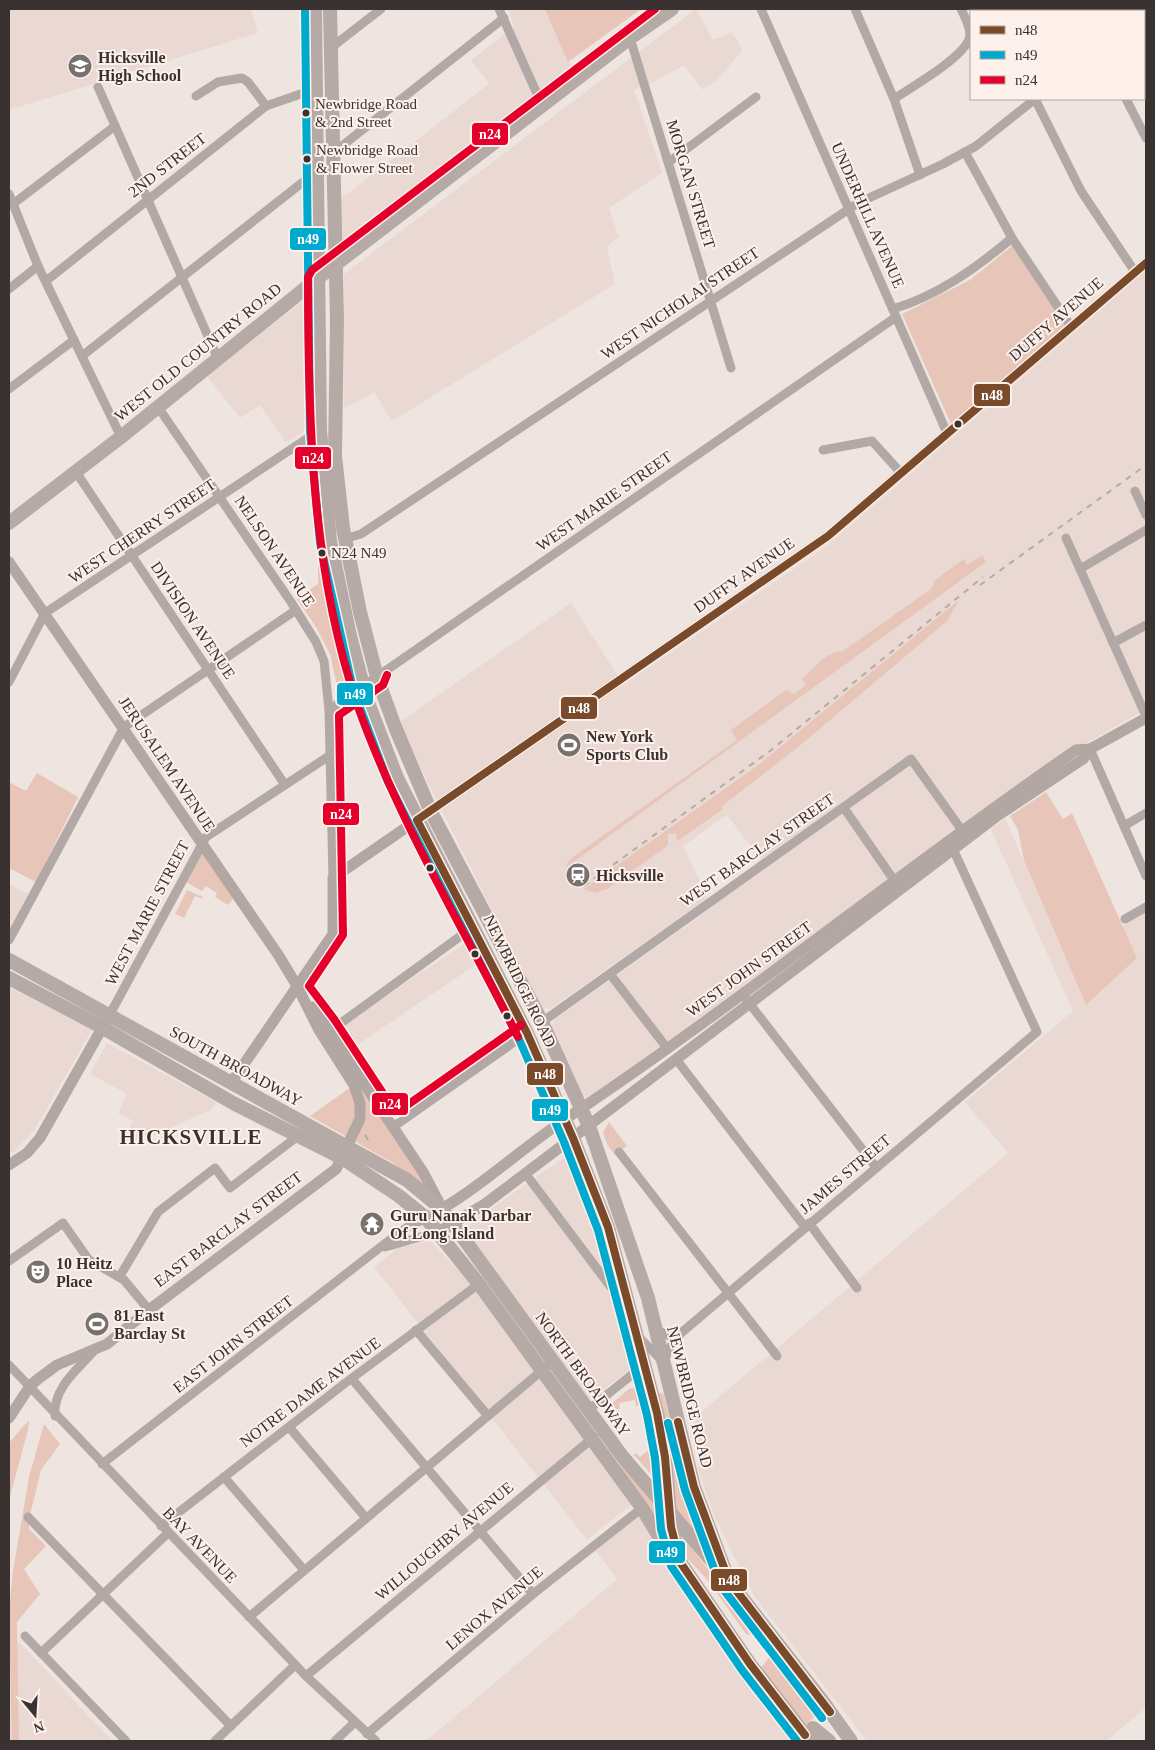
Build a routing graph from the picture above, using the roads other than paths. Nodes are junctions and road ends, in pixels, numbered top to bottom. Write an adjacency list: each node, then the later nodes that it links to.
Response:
1 (314, 9): 13 (main road)
2 (330, 9): 11 (main road)
3 (380, 9): 11 (street)
4 (499, 9): 9 (street)
5 (672, 9): 10 (main road, WEST OLD COUNTRY ROAD)
6 (760, 9): 32 (street, UNDERHILL AVENUE)
7 (855, 9): 16 (street)
8 (961, 9): 16 (street)
9 (504, 18): 20 (street); 25 (street)
10 (630, 38): 20 (main road, WEST OLD COUNTRY ROAD); 26 (street, MORGAN STREET)
11 (332, 47): 25 (main road)
12 (98, 87): 22 (street)
13 (315, 88): 21 (street, 2ND STREET); 27 (main road)
14 (196, 96): 21 (street)
15 (756, 97): 26 (street)
16 (894, 99): 28 (street)
17 (1034, 100): 24 (street, WEST NICHOLAI STREET)
18 (1035, 100): 37 (street)
19 (1127, 100): 23 (street)
20 (542, 105): 35 (main road, WEST OLD COUNTRY ROAD)
21 (266, 106): 30 (street, 2ND STREET)
22 (115, 126): 30 (street); 31 (street)
23 (1146, 138)
24 (965, 152): 28 (street, WEST NICHOLAI STREET); 33 (street)
25 (333, 153): 35 (main road)
26 (669, 162): 42 (street, MORGAN STREET)
27 (317, 171): 38 (street); 39 (main road)
28 (920, 175): 32 (street, WEST NICHOLAI STREET)
29 (9, 194): 31 (street)
30 (148, 200): 38 (street); 40 (street, 2ND STREET)
31 (14, 204): 36 (street)
32 (849, 209): 42 (street, WEST NICHOLAI STREET); 43 (street, UNDERHILL AVENUE)
33 (1012, 238): 43 (street, WEST MARIE STREET); 44 (street)
34 (1146, 263): 37 (main road, DUFFY AVENUE)
35 (336, 264): 39 (main road, WEST OLD COUNTRY ROAD); 54 (main road, NEWBRIDGE ROAD)
36 (38, 266): 40 (street); 41 (street)
37 (1135, 272): 44 (main road, DUFFY AVENUE)
38 (182, 277): 46 (street); 47 (street)
39 (318, 278): 47 (main road, WEST OLD COUNTRY ROAD); 52 (main road, NEWBRIDGE ROAD)
40 (46, 281): 45 (street)
41 (9, 289)
42 (711, 300): 48 (street, MORGAN STREET); 64 (street, WEST NICHOLAI STREET)
43 (895, 313): 51 (street, UNDERHILL AVENUE); 74 (street, WEST MARIE STREET)
44 (1072, 328): 51 (main road, DUFFY AVENUE)
45 (74, 340): 46 (street); 49 (street)
46 (82, 356): 53 (street)
47 (218, 359): 50 (main road, WEST OLD COUNTRY ROAD)
48 (731, 368)
49 (9, 389)
50 (158, 407): 53 (main road, WEST OLD COUNTRY ROAD); 59 (street, NELSON AVENUE)
51 (947, 433): 57 (main road, DUFFY AVENUE)
52 (320, 436): 54 (main road); 59 (street, WEST CHERRY STREET); 65 (main road, NEWBRIDGE ROAD)
53 (121, 437): 56 (main road, WEST OLD COUNTRY ROAD)
54 (336, 438): 64 (main road, NEWBRIDGE ROAD)
55 (823, 450): 57 (street)
56 (76, 472): 61 (main road, WEST OLD COUNTRY ROAD); 66 (street, DIVISION AVENUE)
57 (901, 473): 86 (main road, DUFFY AVENUE)
58 (1135, 490): 60 (street)
59 (219, 497): 66 (street, WEST CHERRY STREET); 69 (street, NELSON AVENUE)
60 (1146, 515)
61 (9, 523)
62 (1146, 530): 68 (street)
63 (1066, 538): 68 (street)
64 (344, 539): 65 (main road); 74 (main road, NEWBRIDGE ROAD)
65 (330, 541): 76 (main road, NEWBRIDGE ROAD)
66 (132, 555): 70 (street, WEST CHERRY STREET); 73 (street, DIVISION AVENUE)
67 (9, 562): 70 (main road, JERUSALEM AVENUE)
68 (1080, 569): 72 (street)
69 (296, 610): 73 (street); 77 (street, NELSON AVENUE)
70 (45, 613): 75 (street, WEST CHERRY STREET); 79 (main road, JERUSALEM AVENUE)
71 (1146, 625): 72 (street)
72 (1113, 643): 78 (street)
73 (208, 669): 79 (street); 84 (street, DIVISION AVENUE)
74 (377, 677): 76 (street, WEST MARIE STREET); 86 (main road, NEWBRIDGE ROAD)
75 (9, 682)
76 (363, 687): 77 (street, WEST MARIE STREET); 88 (main road, NEWBRIDGE ROAD)
77 (329, 710): 81 (street, NELSON AVENUE)
78 (1146, 717): 80 (main road, WEST JOHN STREET)
79 (124, 727): 91 (main road, JERUSALEM AVENUE); 102 (street)
80 (1090, 749): 82 (main road, WEST JOHN STREET); 83 (main road, WEST JOHN STREET); 89 (street)
81 (329, 756): 84 (street, WEST MARIE STREET); 94 (street, NELSON AVENUE)
82 (1045, 772): 83 (main road); 90 (main road, WEST JOHN STREET)
83 (1045, 784): 90 (main road, WEST JOHN STREET)
84 (285, 785): 91 (street, WEST MARIE STREET)
85 (844, 808): 90 (street, WEST BARCLAY STREET); 95 (street); 106 (street, WEST BARCLAY STREET)
86 (431, 812): 88 (main road, DUFFY AVENUE); 98 (main road, NEWBRIDGE ROAD)
87 (1146, 813): 89 (street)
88 (417, 820): 94 (main road, DUFFY AVENUE); 96 (main road, NEWBRIDGE ROAD)
89 (1124, 826): 93 (street)
90 (965, 834): 92 (main road, WEST JOHN STREET); 95 (main road, WEST JOHN STREET)
91 (202, 845): 108 (main road, JERUSALEM AVENUE); 111 (street, WEST MARIE STREET)
92 (953, 849): 95 (main road, WEST JOHN STREET); 126 (street, JAMES STREET)
93 (1146, 876)
94 (333, 878): 108 (main road, NELSON AVENUE)
95 (897, 885): 101 (main road, WEST JOHN STREET); 103 (main road, WEST JOHN STREET)
96 (454, 891): 98 (main road); 100 (main road, NEWBRIDGE ROAD)
97 (1146, 907): 99 (street)
98 (486, 919): 110 (main road, NEWBRIDGE ROAD)
99 (1126, 919)
100 (473, 927): 105 (main road, NEWBRIDGE ROAD); 112 (street)
101 (828, 932): 103 (main road); 109 (main road, WEST JOHN STREET)
102 (9, 940)
103 (816, 954): 109 (main road, WEST JOHN STREET)
104 (9, 960): 111 (main road, SOUTH BROADWAY)
105 (493, 966): 110 (main road); 113 (main road, NEWBRIDGE ROAD)
106 (610, 974): 110 (street, WEST BARCLAY STREET); 114 (street)
107 (9, 978): 111 (main road, SOUTH BROADWAY)
108 (297, 986): 112 (main road, JERUSALEM AVENUE); 116 (main road, NELSON AVENUE); 124 (main road, JERUSALEM AVENUE)
109 (746, 999): 114 (main road, WEST JOHN STREET); 115 (main road, WEST JOHN STREET); 126 (street)
110 (539, 1017): 117 (main road, NEWBRIDGE ROAD)
111 (105, 1022): 116 (main road, SOUTH BROADWAY); 121 (main road, SOUTH BROADWAY); 125 (main road)
112 (328, 1027): 120 (main road, JERUSALEM AVENUE)
113 (527, 1033): 118 (main road, NEWBRIDGE ROAD); 120 (street)
114 (667, 1048): 117 (main road, WEST JOHN STREET)
115 (676, 1059): 119 (main road, WEST JOHN STREET); 131 (street)
116 (231, 1083): 124 (main road, SOUTH BROADWAY)
117 (581, 1109): 118 (main road, WEST JOHN STREET); 119 (main road, NEWBRIDGE ROAD)
118 (566, 1119): 122 (main road, NEWBRIDGE ROAD); 128 (main road, WEST JOHN STREET)
119 (589, 1126): 122 (main road, WEST JOHN STREET); 142 (main road, NEWBRIDGE ROAD)
120 (393, 1127): 128 (main road, JERUSALEM AVENUE)
121 (298, 1136): 124 (main road, SOUTH BROADWAY); 135 (street)
122 (573, 1138): 127 (main road, WEST JOHN STREET); 144 (main road, NEWBRIDGE ROAD)
123 (619, 1152): 139 (street)
124 (345, 1153): 128 (main road, SOUTH BROADWAY); 129 (main road, SOUTH BROADWAY); 140 (main road, EAST BARCLAY STREET)
125 (9, 1165)
126 (876, 1167): 131 (street, JAMES STREET)
127 (525, 1173): 130 (main road, WEST JOHN STREET); 137 (street)
128 (442, 1209): 129 (main road, WEST JOHN STREET); 130 (main road, NORTH BROADWAY)
129 (426, 1218): 132 (main road, NORTH BROADWAY); 133 (street, EAST JOHN STREET)
130 (453, 1224): 132 (main road, WEST JOHN STREET); 150 (main road, NORTH BROADWAY)
131 (807, 1225): 138 (street); 139 (street, JAMES STREET)
132 (438, 1232): 133 (street, EAST JOHN STREET); 136 (main road, NORTH BROADWAY)
133 (383, 1248): 159 (street, EAST JOHN STREET)
134 (9, 1261): 135 (street)
135 (120, 1276): 140 (street)
136 (479, 1284): 141 (street, NOTRE DAME AVENUE); 150 (main road, NORTH BROADWAY)
137 (610, 1286)
138 (857, 1288)
139 (728, 1292): 143 (street, JAMES STREET); 146 (street)
140 (149, 1310): 145 (main road, EAST BARCLAY STREET)
141 (416, 1330): 151 (street, NOTRE DAME AVENUE); 155 (street)
142 (656, 1330): 143 (street); 147 (main road, NEWBRIDGE ROAD)
143 (681, 1332): 147 (street, JAMES STREET)
144 (637, 1336): 147 (street); 149 (main road, NEWBRIDGE ROAD)
145 (93, 1352): 152 (main road, EAST BARCLAY STREET); 154 (street)
146 (777, 1356)
147 (664, 1363): 170 (main road, NEWBRIDGE ROAD)
148 (9, 1365): 152 (street, BAY AVENUE)
149 (644, 1365): 153 (street); 163 (main road, NEWBRIDGE ROAD)
150 (547, 1366): 153 (main road, NORTH BROADWAY); 155 (street); 158 (main road, NORTH BROADWAY)
151 (352, 1379): 157 (street, NOTRE DAME AVENUE); 160 (street)
152 (30, 1386): 154 (street, BAY AVENUE); 156 (main road, EAST BARCLAY STREET)
153 (588, 1410): 158 (main road, NORTH BROADWAY)
154 (55, 1416): 159 (street, BAY AVENUE)
155 (488, 1416): 160 (street)
156 (9, 1418)
157 (288, 1427): 161 (street, NOTRE DAME AVENUE); 165 (street)
158 (597, 1434): 162 (main road, NORTH BROADWAY); 163 (main road, NORTH BROADWAY); 167 (street, WILLOUGHBY AVENUE)
159 (102, 1464): 166 (street, BAY AVENUE)
160 (427, 1467): 165 (street); 167 (street)
161 (224, 1477): 166 (street, NOTRE DAME AVENUE); 169 (street)
162 (642, 1508): 168 (main road, NORTH BROADWAY); 172 (street, LENOX AVENUE)
163 (670, 1512): 168 (main road, NEWBRIDGE ROAD); 170 (main road, NORTH BROADWAY)
164 (28, 1517): 171 (street)
165 (366, 1518): 169 (street)
166 (164, 1529): 171 (street, NOTRE DAME AVENUE); 173 (street, BAY AVENUE)
167 (480, 1531): 172 (street); 177 (street, WILLOUGHBY AVENUE)
168 (680, 1562): 181 (main road, NORTH BROADWAY)
169 (304, 1570): 173 (street)
170 (729, 1581): 187 (main road, NORTH BROADWAY)
171 (104, 1593): 175 (street, NOTRE DAME AVENUE); 179 (street)
172 (533, 1594): 180 (street, LENOX AVENUE)
173 (249, 1617): 176 (street, BAY AVENUE)
174 (25, 1636): 175 (street)
175 (41, 1652): 182 (street)
176 (295, 1665): 177 (street, BAY AVENUE); 179 (street)
177 (306, 1676): 178 (street, BAY AVENUE)
178 (355, 1722): 180 (street, BAY AVENUE); 184 (street)
179 (231, 1726): 183 (street)
180 (367, 1734): 185 (street, BAY AVENUE)
181 (811, 1734): 186 (main road, NORTH BROADWAY)
182 (126, 1741)
183 (215, 1741)
184 (335, 1741)
185 (376, 1741)
186 (829, 1741)
187 (851, 1741)

